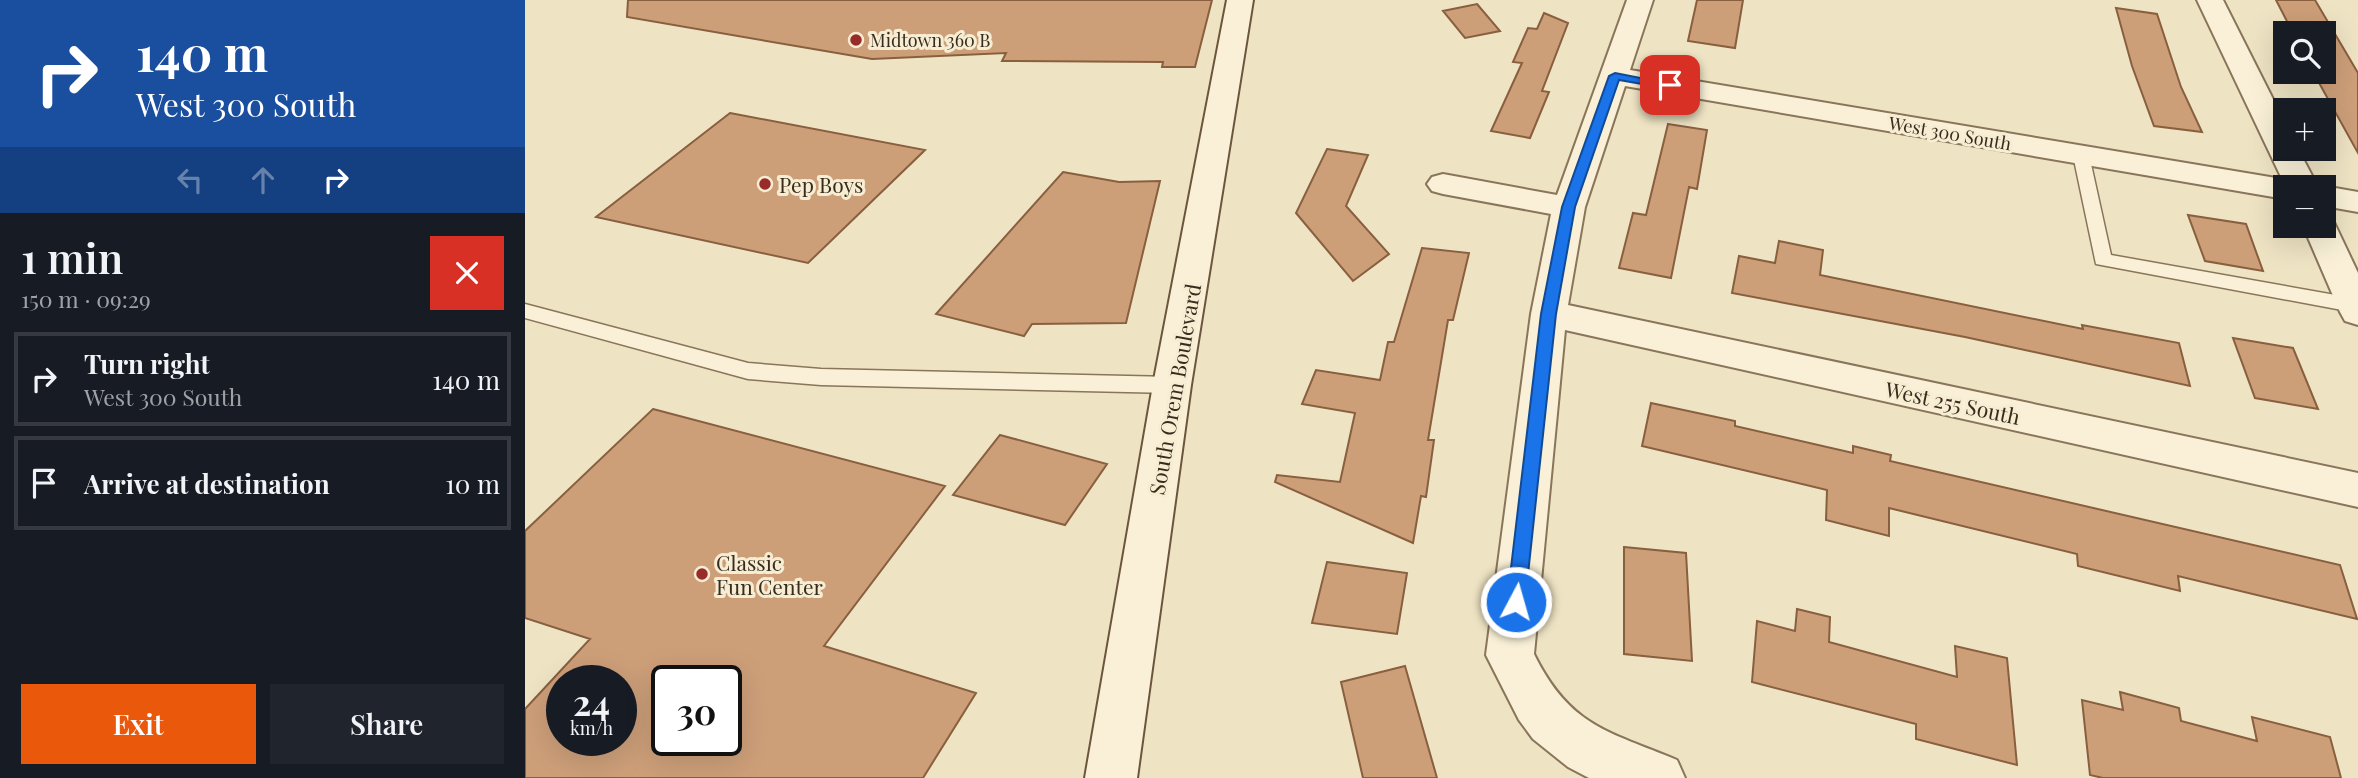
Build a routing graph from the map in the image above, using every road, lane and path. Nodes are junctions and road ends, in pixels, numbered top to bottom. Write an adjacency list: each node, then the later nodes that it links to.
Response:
1 (1241, 0): 16 (street, South Orem Boulevard)
2 (2210, 0): 6 (street)
3 (1631, 1): 4 (street)
4 (1615, 76): 5 (street, West 300 South); 11 (street)
5 (2081, 155): 8 (street, West 300 South); 13 (lane)
6 (2296, 175)
7 (1443, 184): 11 (street)
8 (2273, 188)
9 (2336, 198): 10 (street)
10 (2358, 201)
11 (1569, 207): 15 (street)
12 (2325, 238): 13 (street)
13 (2357, 308)
14 (525, 311): 16 (lane)
15 (1549, 314): 17 (street, West 255 South); 19 (street)
16 (1172, 385): 18 (street, South Orem Boulevard)
17 (2358, 490)
18 (1111, 778)
19 (1659, 778)

